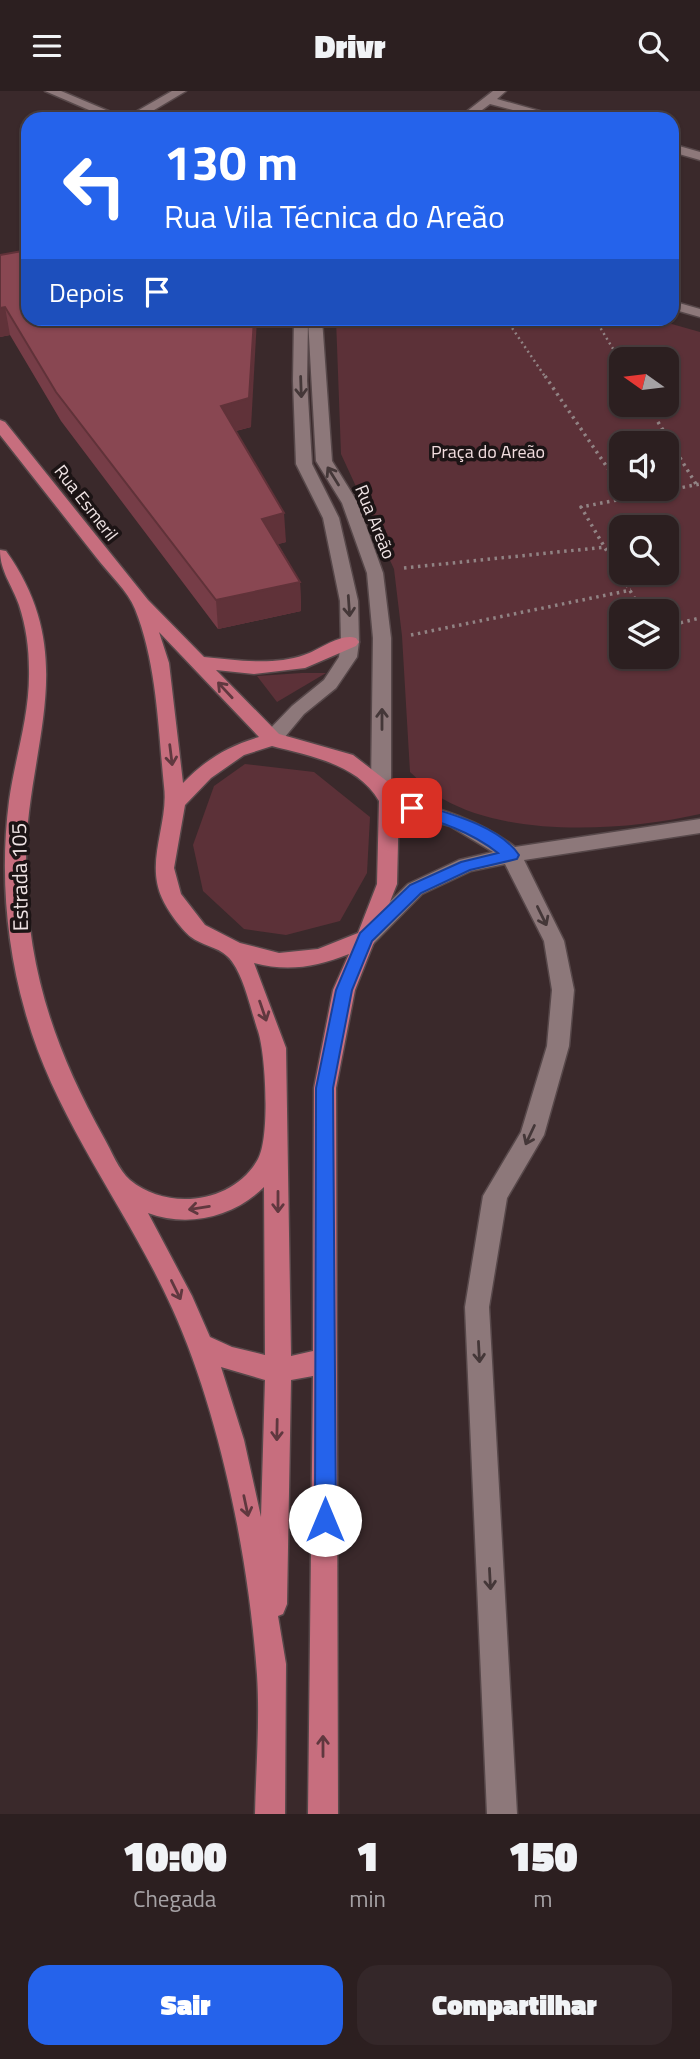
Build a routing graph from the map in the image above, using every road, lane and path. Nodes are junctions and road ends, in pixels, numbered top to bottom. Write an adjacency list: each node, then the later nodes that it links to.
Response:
1 (51, 91): 5 (street)
2 (180, 91): 6 (street)
3 (500, 91): 4 (street)
4 (489, 100): 7 (street); 8 (street)
5 (103, 112)
6 (142, 112)
7 (473, 112)
8 (535, 112)
9 (679, 150): 10 (street)
10 (700, 156)
11 (679, 307): 12 (street)
12 (700, 313)
13 (301, 326): 33 (street, Rua Areão, one-way to 33)
14 (315, 326): 26 (street, Rua Areão, one-way to 14)
15 (511, 326): 20 (path)
16 (599, 326): 17 (path)
17 (612, 347)
18 (655, 417): 21 (path)
19 (0, 425): 29 (main road, Rua Esmeril)
20 (609, 470)
21 (698, 484): 22 (path)
22 (679, 488)
23 (612, 501): 24 (path)
24 (606, 547): 26 (path); 27 (path)
25 (0, 555): 43 (main road, Estrada 105)
26 (375, 573): 32 (street, Rua Areão)
27 (631, 590): 28 (path); 32 (path)
28 (636, 599)
29 (142, 604): 34 (main road, Rua Esmeril); 37 (main road, one-way to 37)
30 (700, 618): 31 (path)
31 (679, 623)
32 (382, 638): 36 (street, Rua Areão, one-way to 32)
33 (350, 642): 34 (main road); 35 (street)
34 (200, 663): 35 (main road, Rua Esmeril, one-way to 34)
35 (272, 739): 36 (main road); 37 (main road)
36 (385, 794): 39 (street); 40 (main road)
37 (176, 803): 41 (main road)
38 (700, 826): 39 (street)
39 (511, 855): 40 (street); 50 (street, one-way to 50)
40 (366, 938): 41 (main road); 45 (main road)
41 (235, 950): 42 (main road, one-way to 42)
42 (278, 1134): 43 (main road, one-way to 43); 46 (main road, one-way to 46)
43 (122, 1187): 44 (main road, Estrada 105, one-way to 44)
44 (201, 1346): 46 (main road); 47 (main road, Estrada 105, one-way to 47)
45 (326, 1359): 46 (main road); 49 (main road, one-way to 45)
46 (278, 1370): 47 (main road, one-way to 47)
47 (272, 1678): 48 (main road)
48 (270, 1814)
49 (323, 1814)
50 (502, 1814)

